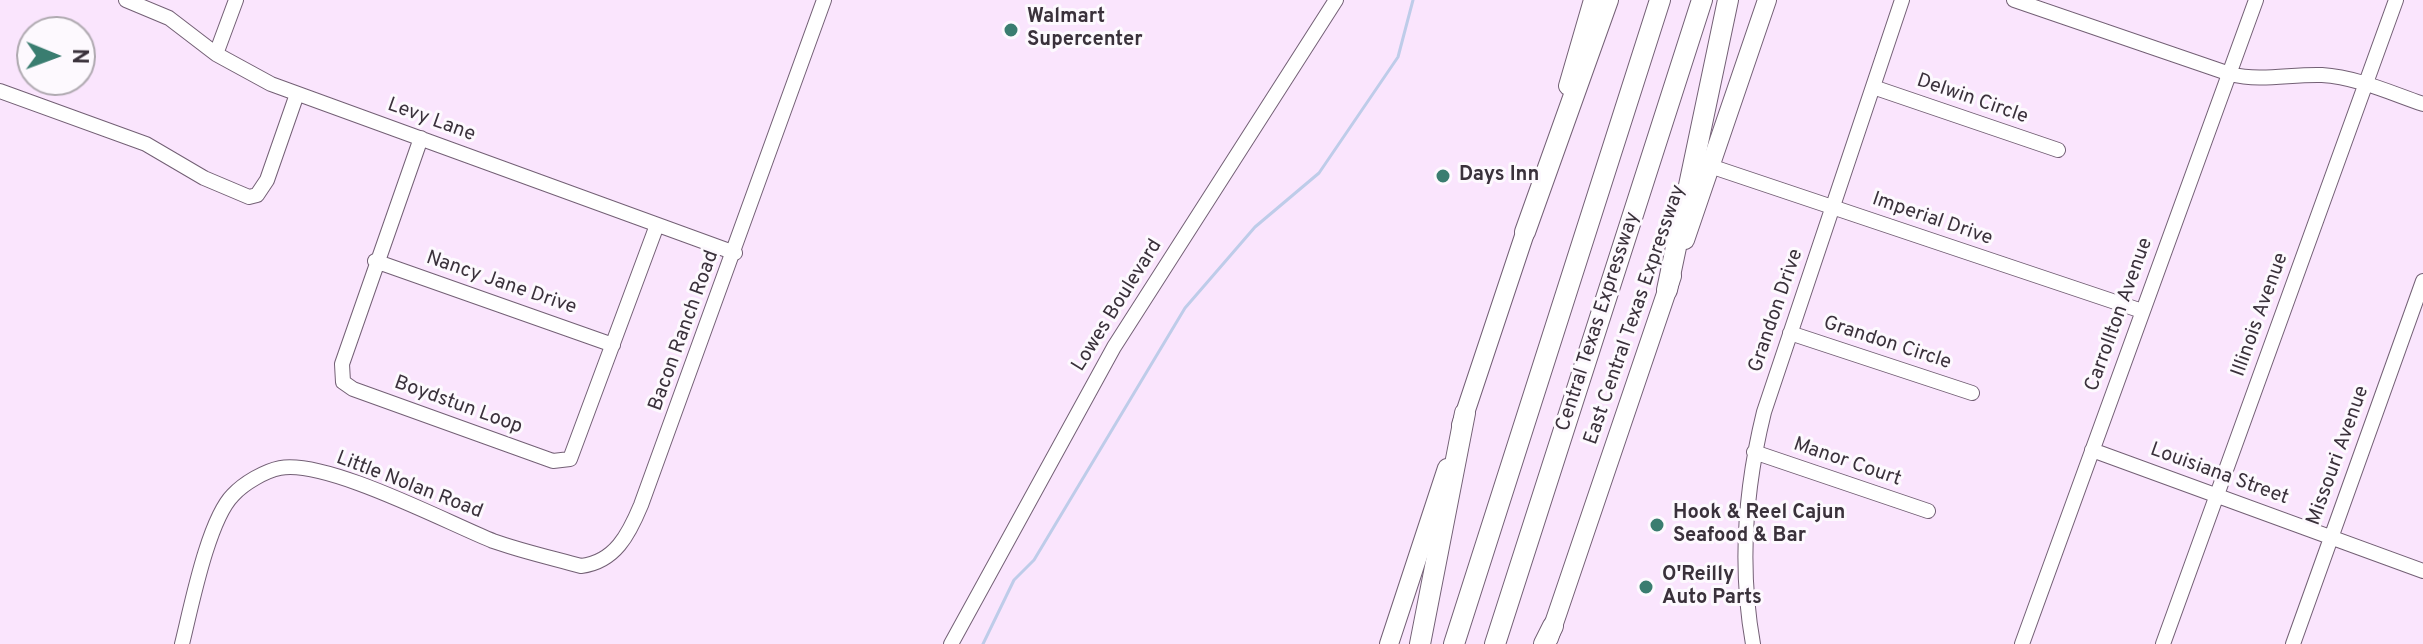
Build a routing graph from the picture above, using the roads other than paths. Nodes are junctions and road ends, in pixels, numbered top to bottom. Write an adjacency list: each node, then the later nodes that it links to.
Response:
1 (126, 0): 15 (street, Levy Lane)
2 (236, 0): 15 (street)
3 (824, 0): 28 (street, Bacon Ranch Road)
4 (1336, 0): 46 (street, Lowes Boulevard)
5 (1593, 0): 27 (main road)
6 (1608, 0): 27 (highway)
7 (1660, 0): 49 (highway, Central Texas Expressway)
8 (1702, 0): 50 (highway, Central Texas Expressway)
9 (1728, 0): 31 (highway)
10 (1767, 0): 24 (main road, East Central Texas Expressway)
11 (1902, 0): 18 (street, Grandon Drive)
12 (2014, 0): 16 (street)
13 (2256, 0): 16 (street, Carrollton Avenue)
14 (2396, 0): 17 (street, Illinois Avenue)
15 (216, 54): 20 (street, Levy Lane)
16 (2230, 74): 17 (street); 32 (street, Carrollton Avenue)
17 (2365, 84): 21 (street); 39 (street, Illinois Avenue)
18 (1873, 87): 23 (street, Delwin Circle); 25 (street, Grandon Drive)
19 (0, 91): 20 (street)
20 (297, 94): 22 (street, Levy Lane)
21 (2423, 104)
22 (421, 138): 26 (street, Levy Lane); 29 (street, Boydstun Loop)
23 (2058, 150)
24 (1710, 166): 25 (street, Imperial Drive); 31 (main road, East Central Texas Expressway)
25 (1832, 208): 32 (street, Imperial Drive); 33 (street, Grandon Drive)
26 (657, 225): 28 (street, Levy Lane); 34 (street, Boydstun Loop)
27 (1525, 232): 36 (main road)
28 (735, 253): 42 (street, Bacon Ranch Road)
29 (375, 261): 34 (street, Nancy Jane Drive); 34 (street, Boydstun Loop)
30 (2423, 281): 41 (street, Missouri Avenue)
31 (1667, 290): 44 (main road, East Central Texas Expressway)
32 (2142, 311): 37 (street, Carrollton Avenue)
33 (1790, 333): 35 (street, Grandon Circle); 38 (street, Grandon Drive)
34 (613, 345)
35 (1972, 393)
36 (1465, 413): 47 (main road); 48 (highway)
37 (2092, 450): 39 (street, Louisiana Street); 52 (street, Carrollton Avenue)
38 (1754, 452): 40 (street, Manor Court); 51 (street, Grandon Drive)
39 (2217, 495): 41 (street, Louisiana Street); 53 (street, Illinois Avenue)
40 (1928, 511)
41 (2331, 538): 43 (street, Louisiana Street); 54 (street, Missouri Avenue)
42 (496, 542): 45 (street, Little Nolan Road)
43 (2423, 571)
44 (1548, 638)
45 (182, 644)
46 (951, 644)
47 (1389, 644)
48 (1420, 644)
49 (1454, 644)
50 (1495, 644)
51 (1753, 644)
52 (2022, 644)
53 (2163, 644)
54 (2293, 644)

